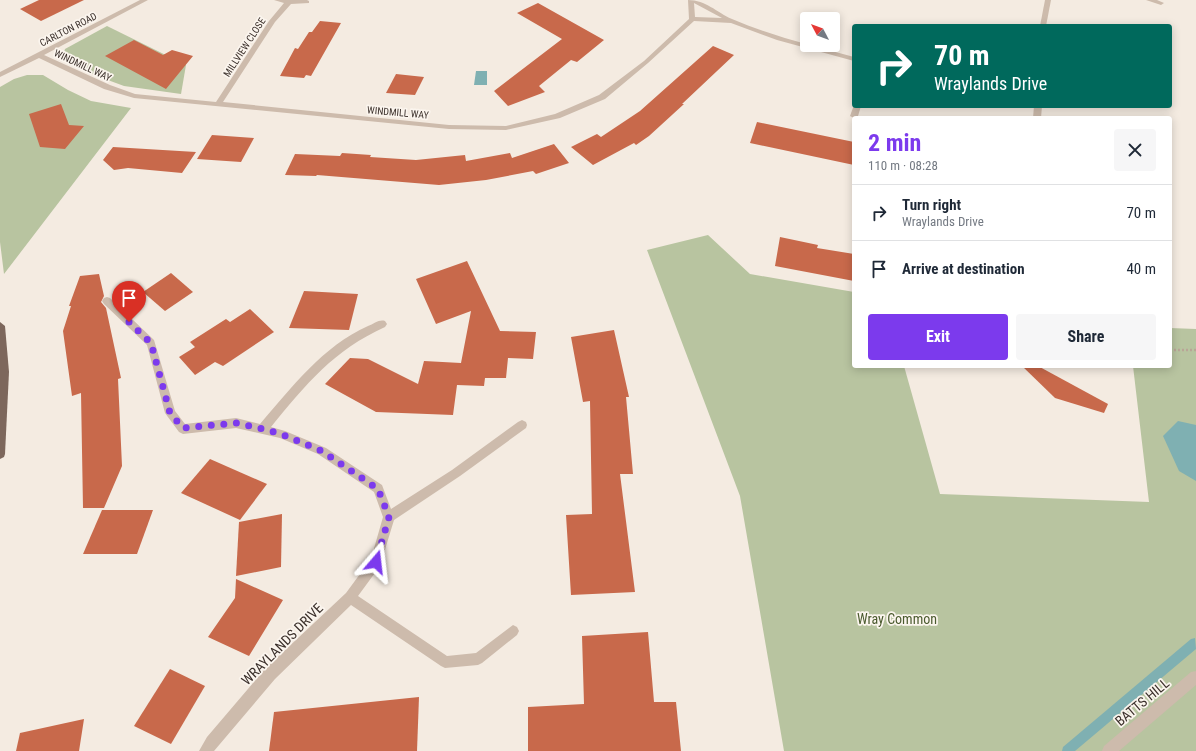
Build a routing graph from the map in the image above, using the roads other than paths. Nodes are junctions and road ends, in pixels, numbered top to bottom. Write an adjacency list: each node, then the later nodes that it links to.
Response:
1 (145, 0): 13 (street, CARLTON ROAD)
2 (276, 0): 7 (street)
3 (691, 0): 10 (street)
4 (694, 0): 11 (street)
5 (1048, 0): 12 (street)
6 (1150, 0): 9 (street)
7 (289, 2): 8 (street); 16 (street, MILLVIEW CLOSE)
8 (307, 2)
9 (1161, 3)
10 (692, 19): 11 (street); 16 (street, WINDMILL WAY)
11 (732, 21): 14 (street)
12 (1043, 24)
13 (39, 55): 15 (street, CARLTON ROAD); 16 (street, WINDMILL WAY)
14 (852, 58)
15 (0, 75)
16 (218, 105)
17 (856, 108): 18 (street)
18 (854, 116)
19 (107, 301): 23 (street)
20 (382, 324): 23 (street)
21 (0, 326): 24 (main road)
22 (522, 425): 25 (street)
23 (263, 429): 25 (street)
24 (0, 454)
25 (389, 517): 26 (street, WRAYLANDS DRIVE)
26 (350, 597): 27 (street); 29 (street, WRAYLANDS DRIVE)
27 (513, 631)
28 (1196, 677): 30 (street, BATTS HILL)
29 (206, 751)
30 (1109, 751)

